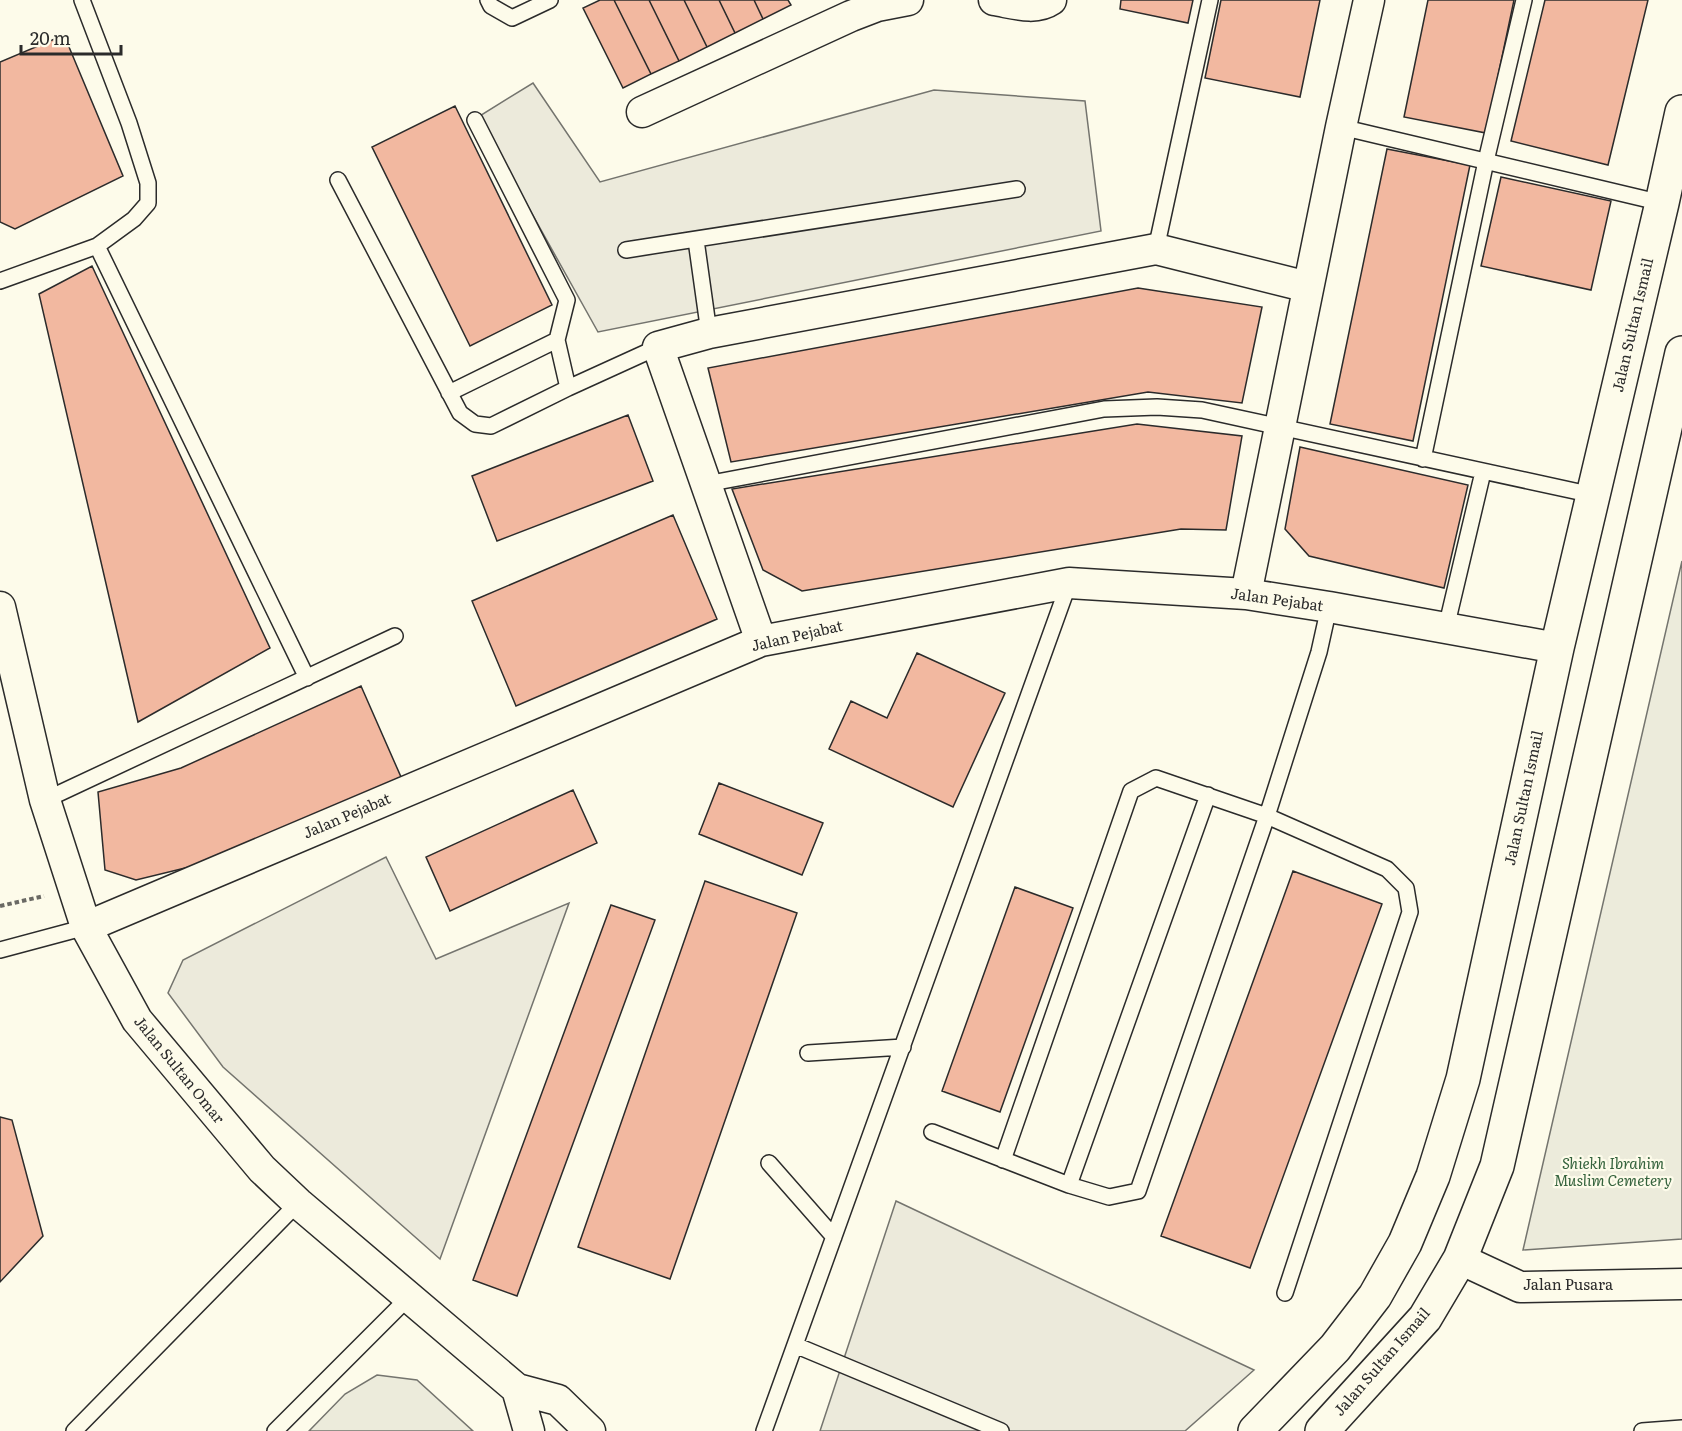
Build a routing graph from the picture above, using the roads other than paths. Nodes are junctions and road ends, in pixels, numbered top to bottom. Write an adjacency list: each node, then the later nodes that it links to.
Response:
1 (82, 0): 19 (lane)
2 (488, 0): 3 (lane)
3 (550, 0)
4 (908, 0): 10 (street)
5 (994, 0): 6 (street)
6 (1051, 0)
7 (1210, 0): 20 (lane)
8 (1369, 0): 13 (street)
9 (1524, 0): 14 (lane)
10 (642, 112)
11 (1682, 112): 17 (main road, Jalan Sultan Ismail)
12 (475, 120): 25 (lane)
13 (1341, 127): 14 (lane); 23 (street)
14 (1486, 161): 17 (lane); 31 (lane)
15 (338, 180): 29 (lane)
16 (1017, 189): 18 (lane)
17 (1662, 203): 34 (main road, Jalan Sultan Ismail)
18 (696, 240): 21 (lane); 24 (lane)
19 (96, 246): 22 (lane); 43 (lane)
20 (1156, 249): 23 (street); 24 (street)
21 (627, 250)
22 (0, 281)
23 (1308, 287): 30 (street)
24 (709, 333): 26 (street)
25 (557, 340): 28 (lane); 29 (lane)
26 (658, 347): 28 (lane); 33 (street)
27 (1682, 353): 57 (main road, Jalan Sultan Ismail)
28 (568, 388): 29 (lane)
29 (449, 393)
30 (1279, 426): 31 (lane); 33 (lane); 36 (street)
31 (1423, 459): 32 (lane)
32 (1483, 472): 34 (lane); 39 (lane)
33 (706, 484): 41 (street)
34 (1593, 495): 42 (main road, Jalan Sultan Ismail)
35 (1069, 583): 36 (street, Jalan Pejabat); 41 (street, Jalan Pejabat); 49 (lane)
36 (1246, 594): 38 (street, Jalan Pejabat)
37 (0, 607): 45 (street, Jalan Sultan Omar)
38 (1329, 607): 39 (street, Jalan Pejabat); 46 (lane)
39 (1446, 628): 42 (street, Jalan Pejabat)
40 (395, 636): 43 (lane)
41 (761, 641): 47 (street, Jalan Pejabat)
42 (1557, 648): 70 (main road, Jalan Sultan Ismail)
43 (307, 678): 45 (lane)
44 (1208, 795): 46 (lane); 52 (lane); 54 (lane)
45 (45, 800): 47 (street, Jalan Sultan Omar)
46 (1266, 816): 54 (lane); 59 (lane)
47 (86, 927): 48 (lane); 55 (street, Jalan Sultan Omar)
48 (0, 950)
49 (903, 1047): 50 (lane); 56 (lane)
50 (808, 1053)
51 (932, 1132): 52 (lane)
52 (1003, 1160): 54 (lane)
53 (769, 1163): 56 (lane)
54 (1069, 1185)
55 (298, 1203): 60 (street, Jalan Sultan Omar); 64 (lane)
56 (834, 1237): 61 (lane)
57 (1460, 1259): 58 (street, Jalan Pusara); 71 (main road, Jalan Sultan Ismail)
58 (1682, 1284)
59 (1285, 1293)
60 (409, 1297): 62 (street, Jalan Sultan Omar); 65 (lane)
61 (795, 1345): 68 (lane); 69 (lane)
62 (518, 1389): 66 (street); 67 (street, Jalan Sultan Omar)
63 (1682, 1428): 72 (lane)
64 (74, 1431)
65 (275, 1431)
66 (530, 1431)
67 (590, 1431)
68 (764, 1431)
69 (1000, 1431)
70 (1255, 1431)
71 (1322, 1431)
72 (1642, 1431)

